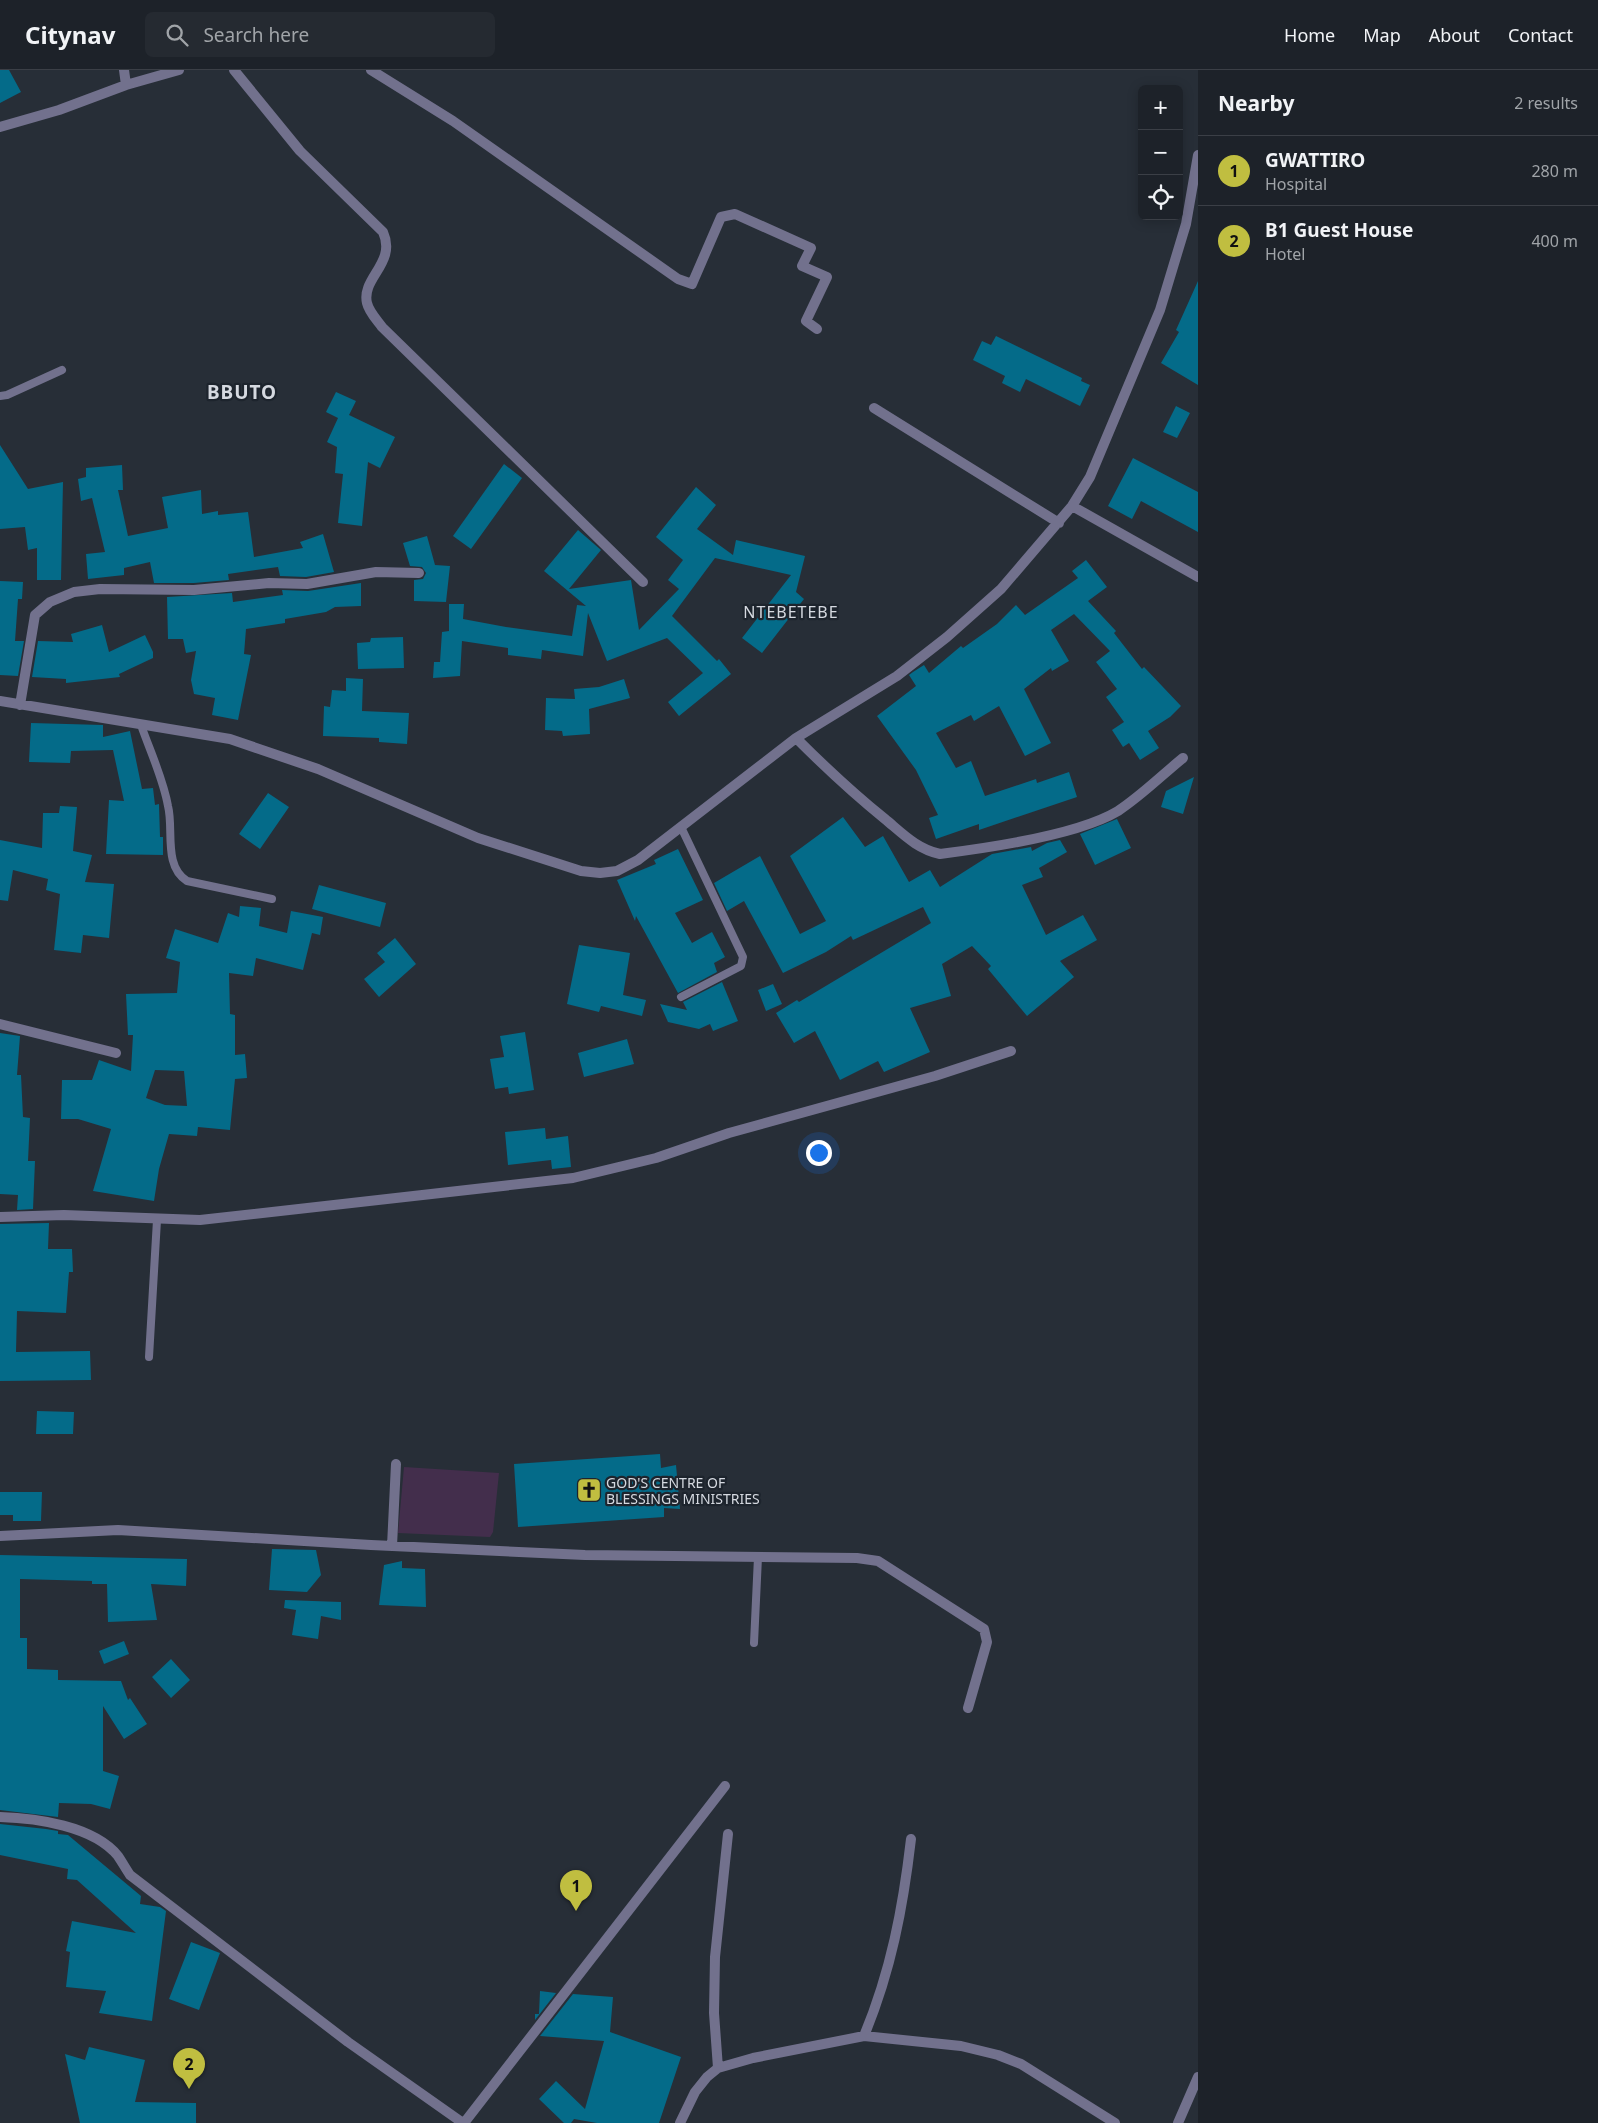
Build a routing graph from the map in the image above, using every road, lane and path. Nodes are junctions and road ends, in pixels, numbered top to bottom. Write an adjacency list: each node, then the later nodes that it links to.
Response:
1 (124, 70): 5 (street)
2 (179, 70): 5 (street)
3 (234, 70): 16 (street)
4 (371, 70): 8 (street)
5 (126, 85): 6 (street)
6 (0, 127)
7 (1198, 155): 12 (street)
8 (817, 329)
9 (62, 370): 10 (lane)
10 (0, 396)
11 (874, 408): 13 (street)
12 (1072, 506): 13 (street); 15 (street)
13 (1059, 523): 20 (street)
14 (419, 574): 18 (street)
15 (1198, 577)
16 (643, 582)
17 (0, 701): 18 (street)
18 (20, 705): 19 (street)
19 (141, 725): 22 (street); 23 (lane)
20 (796, 738): 21 (street); 22 (street)
21 (1183, 758)
22 (682, 827): 24 (lane)
23 (272, 899)
24 (680, 997)
25 (0, 1024): 27 (street)
26 (1011, 1051): 29 (street)
27 (116, 1053)
28 (0, 1217): 29 (street)
29 (157, 1220): 30 (lane)
30 (149, 1357)
31 (396, 1464): 33 (street)
32 (0, 1536): 33 (street)
33 (392, 1546): 34 (street)
34 (758, 1557): 35 (lane); 36 (street)
35 (754, 1643)
36 (968, 1708)
37 (725, 1786): 44 (street)
38 (0, 1817): 44 (street)
39 (728, 1834): 42 (street)
40 (911, 1839): 41 (street)
41 (864, 2036): 42 (street); 46 (street)
42 (718, 2068): 45 (street)
43 (1198, 2077): 47 (street)
44 (463, 2123)
45 (680, 2123)
46 (1115, 2123)
47 (1178, 2123)

